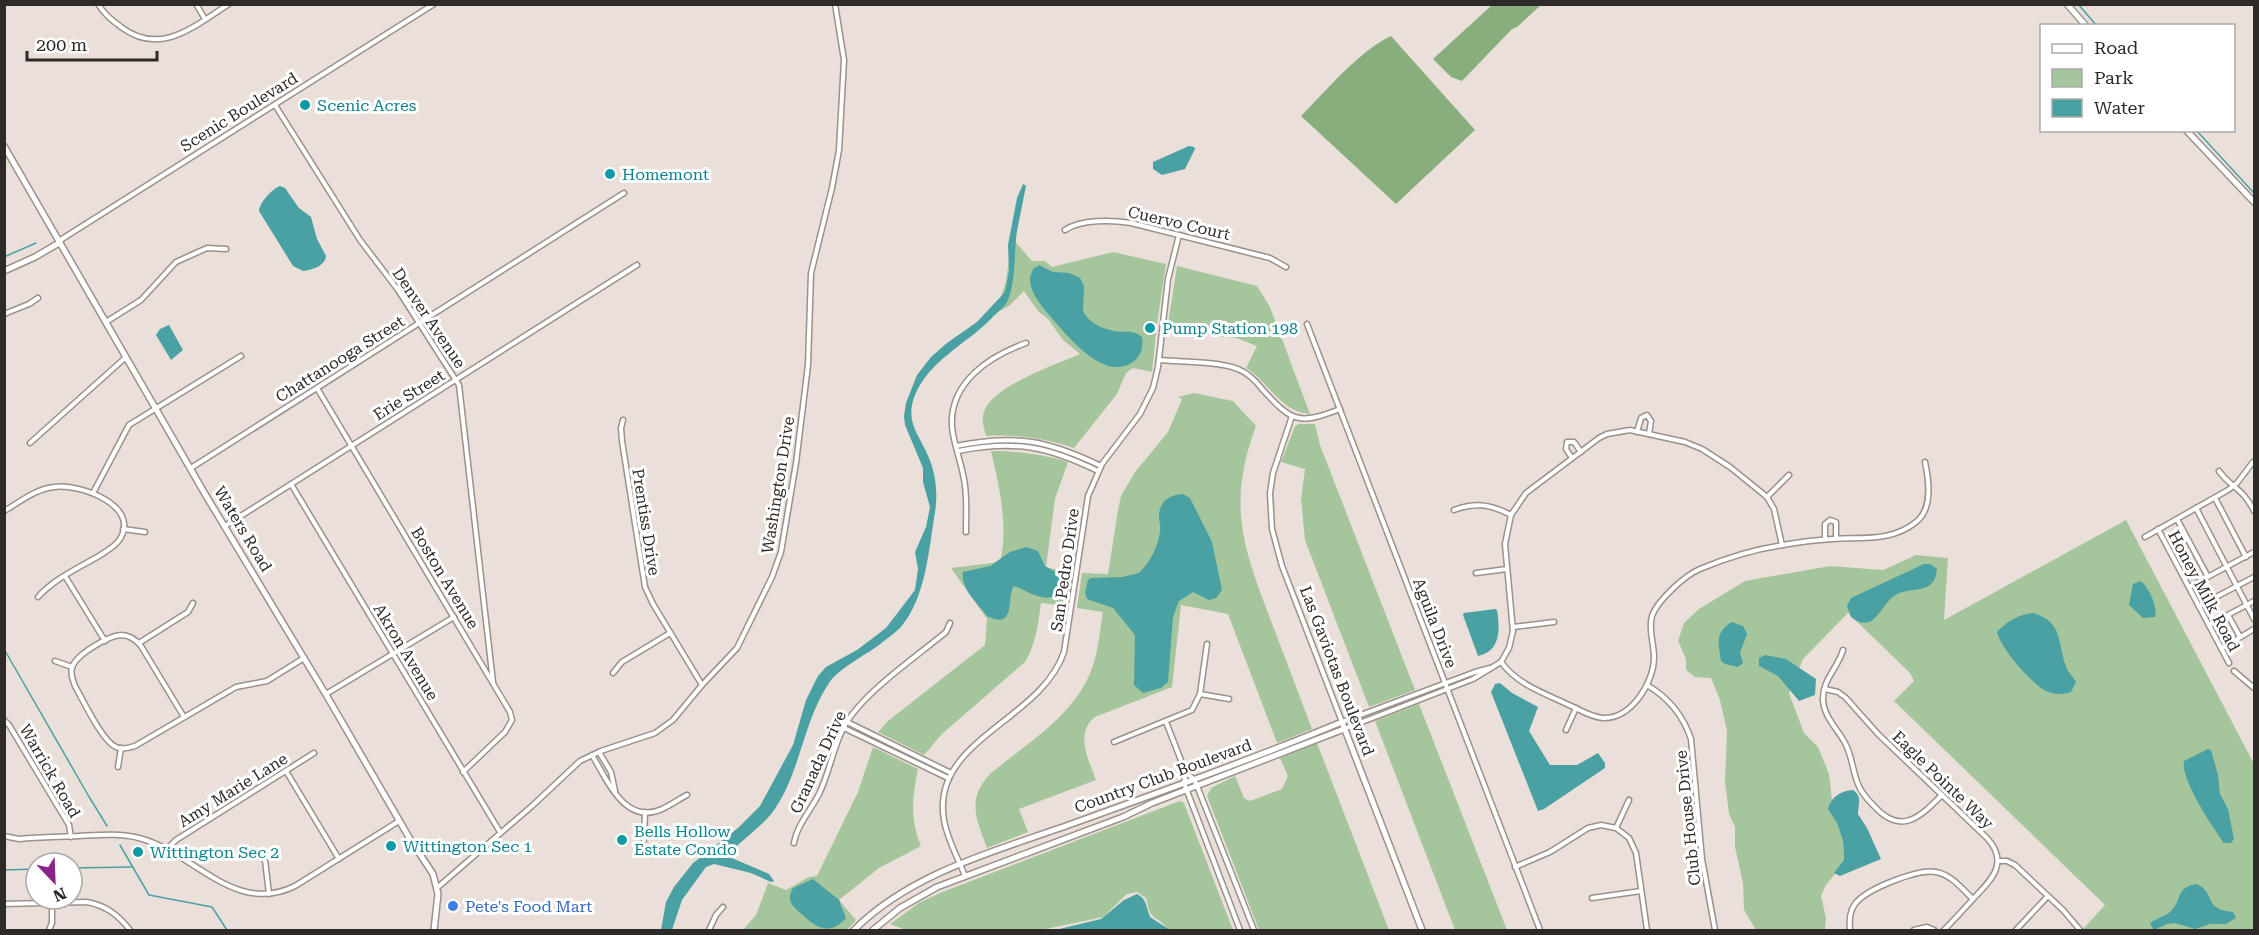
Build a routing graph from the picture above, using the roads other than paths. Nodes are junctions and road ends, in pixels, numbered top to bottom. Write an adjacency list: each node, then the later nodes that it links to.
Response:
1 (98, 4): 7 (street)
2 (196, 4): 7 (street)
3 (229, 4): 7 (street)
4 (434, 4): 9 (street, Scenic Boulevard)
5 (836, 4): 113 (street, Washington Drive)
6 (2067, 4): 8 (street)
7 (205, 19)
8 (2084, 24)
9 (275, 105): 16 (street, Scenic Boulevard); 24 (street, Denver Avenue)
10 (2188, 132): 13 (street)
11 (4, 146): 16 (street, Waters Road)
12 (624, 193): 24 (street, Chattanooga Street)
13 (2254, 202)
14 (1065, 230): 15 (street, Cuervo Court)
15 (1179, 235): 19 (street, Cuervo Court); 29 (street, San Pedro Drive)
16 (59, 243): 20 (street); 23 (street, Waters Road)
17 (226, 249): 23 (street)
18 (637, 265): 30 (street, Erie Street)
19 (1286, 267)
20 (4, 271)
21 (38, 298): 22 (street)
22 (4, 314)
23 (105, 322): 28 (street, Waters Road)
24 (419, 323): 30 (street, Denver Avenue); 31 (street, Chattanooga Street)
25 (1307, 324): 33 (street, Aguila Drive)
26 (1026, 343): 40 (street)
27 (241, 356): 32 (street)
28 (125, 358): 32 (street, Waters Road); 38 (street)
29 (1159, 360): 34 (street); 46 (street, San Pedro Drive)
30 (456, 379): 39 (street, Erie Street); 110 (street, Denver Avenue)
31 (317, 388): 39 (street, Boston Avenue); 47 (street, Chattanooga Street)
32 (155, 409): 47 (street, Waters Road); 53 (street)
33 (1340, 409): 34 (street); 111 (street, Aguila Drive)
34 (1292, 416): 125 (street, Las Gaviotas Boulevard)
35 (623, 420): 94 (street, Prentiss Drive)
36 (1637, 432): 37 (street); 37 (street); 41 (street)
37 (1649, 434): 54 (street)
38 (30, 443)
39 (351, 446): 51 (street, Erie Street); 87 (street, Boston Avenue)
40 (957, 449): 46 (street); 48 (street); 66 (street)
41 (1581, 452): 42 (street); 42 (street)
42 (1572, 458): 60 (street)
43 (2246, 458): 45 (street)
44 (1925, 462): 68 (street)
45 (2254, 462): 52 (street)
46 (1101, 466): 48 (street, San Pedro Drive)
47 (191, 468): 62 (street, Waters Road)
48 (1098, 471): 137 (street, San Pedro Drive)
49 (2219, 471): 52 (street)
50 (1789, 475): 54 (street)
51 (291, 484): 62 (street, Erie Street); 101 (street, Akron Avenue)
52 (2234, 485): 55 (street); 59 (street)
53 (93, 493): 58 (street); 63 (street)
54 (1767, 497): 70 (street)
55 (2215, 498): 56 (street); 72 (street)
56 (2196, 508): 61 (street); 73 (street)
57 (1454, 510): 60 (street)
58 (4, 511)
59 (2254, 511)
60 (1511, 515): 74 (street)
61 (2177, 519): 64 (street); 77 (street)
62 (225, 526): 102 (street, Waters Road)
63 (123, 529): 65 (street); 76 (street)
64 (2158, 530): 67 (street); 80 (street, Honey Milk Road)
65 (145, 532)
66 (966, 532)
67 (2145, 537)
68 (1836, 538): 69 (street); 69 (street)
69 (1825, 539): 70 (street)
70 (1782, 545): 112 (street)
71 (2254, 552): 72 (street)
72 (2246, 557): 73 (street)
73 (2227, 567): 77 (street); 79 (street)
74 (1507, 569): 75 (street); 92 (street)
75 (1476, 573)
76 (65, 576): 81 (street); 96 (street)
77 (2208, 577): 80 (street)
78 (2254, 577): 79 (street)
79 (2237, 586): 84 (street); 85 (street)
80 (2189, 587): 85 (street, Honey Milk Road)
81 (38, 597)
82 (2254, 601): 84 (street)
83 (194, 603): 97 (street)
84 (2247, 605): 86 (street); 88 (street)
85 (2199, 606): 91 (street, Honey Milk Road)
86 (2228, 615): 91 (street); 95 (street)
87 (454, 617): 101 (street); 110 (street, Boston Avenue)
88 (2254, 619)
89 (1554, 622): 92 (street)
90 (950, 623): 123 (street, Granada Drive)
91 (2209, 626): 99 (street, Honey Milk Road)
92 (1513, 627): 104 (street)
93 (2254, 629): 95 (street)
94 (670, 633): 109 (street); 113 (street, Prentiss Drive)
95 (2240, 637): 99 (street)
96 (105, 641): 97 (street); 106 (street)
97 (139, 643): 121 (street)
98 (1207, 645): 118 (street)
99 (2221, 648): 105 (street, Honey Milk Road)
100 (1843, 650): 116 (street)
101 (393, 654): 117 (street); 136 (street, Akron Avenue)
102 (304, 658): 117 (street, Waters Road); 121 (street)
103 (55, 662): 106 (street)
104 (1500, 662): 107 (street, Country Club Boulevard); 120 (street)
105 (2229, 663)
106 (72, 667): 130 (street)
107 (1493, 667): 111 (street, Country Club Boulevard); 115 (street, Country Club Boulevard)
108 (2234, 671): 114 (street)
109 (613, 673)
110 (493, 682): 136 (street, Boston Avenue)
111 (1445, 683): 115 (street, Aguila Drive); 125 (street, Country Club Boulevard)
112 (1647, 685): 120 (street); 185 (street, Club House Drive)
113 (702, 686): 131 (street, Washington Drive)
114 (2254, 688)
115 (1447, 689): 127 (street, Country Club Boulevard); 161 (street, Aguila Drive)
116 (1825, 689): 146 (street, Eagle Pointe Way); 146 (street)
117 (326, 694): 149 (street, Waters Road)
118 (1200, 694): 119 (street); 124 (street)
119 (1229, 699)
120 (1576, 708): 128 (street)
121 (184, 717): 130 (street)
122 (4, 720): 153 (street, Warrick Road)
123 (847, 722): 126 (street, Granada Drive); 137 (street)
124 (1166, 722): 129 (street); 138 (street)
125 (1342, 722): 127 (street, Las Gaviotas Boulevard); 140 (street, Country Club Boulevard)
126 (844, 728): 139 (street); 155 (street, Granada Drive)
127 (1344, 729): 142 (street, Country Club Boulevard); 182 (street, Las Gaviotas Boulevard)
128 (1566, 730)
129 (1114, 742)
130 (121, 748): 134 (street)
131 (598, 752): 133 (street, Washington Drive); 144 (street)
132 (314, 753): 135 (street, Amy Marie Lane)
133 (592, 755): 144 (street); 151 (street, Washington Drive)
134 (117, 767)
135 (286, 771): 156 (street, Amy Marie Lane); 157 (street)
136 (464, 772): 151 (street, Akron Avenue)
137 (951, 773): 139 (street, San Pedro Drive)
138 (1186, 773): 140 (street); 141 (street)
139 (948, 778): 160 (street, San Pedro Drive)
140 (1194, 779): 141 (street, Country Club Boulevard); 142 (street)
141 (1184, 783): 143 (street); 160 (street, Country Club Boulevard)
142 (1197, 786): 143 (street, Country Club Boulevard); 181 (street)
143 (1186, 790): 162 (street, Country Club Boulevard); 180 (street)
144 (616, 795): 148 (street)
145 (687, 795): 148 (street)
146 (1942, 795): 159 (street, Eagle Pointe Way)
147 (1629, 800): 150 (street)
148 (645, 812): 154 (street)
149 (399, 821): 157 (street); 163 (street, Waters Road)
150 (1616, 828): 161 (street); 164 (street)
151 (500, 832): 163 (street, Washington Drive)
152 (4, 836): 153 (street)
153 (71, 837): 156 (street)
154 (644, 840)
155 (794, 843)
156 (166, 850): 165 (street)
157 (339, 859): 165 (street)
158 (265, 860): 165 (street)
159 (1998, 861): 166 (street); 168 (street)
160 (960, 865): 162 (street, San Pedro Drive); 178 (street, Country Club Boulevard)
161 (1515, 867): 183 (street, Aguila Drive)
162 (965, 877): 179 (street, Country Club Boulevard)
163 (438, 887): 176 (street)
164 (1641, 891): 167 (street); 184 (street)
165 (269, 894)
166 (2048, 896): 190 (street); 191 (street)
167 (1592, 898)
168 (1973, 899): 186 (street); 189 (street)
169 (84, 902): 175 (street)
170 (24, 903): 171 (street)
171 (4, 904)
172 (723, 907): 177 (street)
173 (52, 911): 174 (street)
174 (49, 930)
175 (130, 930)
176 (434, 930)
177 (709, 930)
178 (854, 930)
179 (873, 930)
180 (1240, 930)
181 (1254, 930)
182 (1422, 930)
183 (1540, 930)
184 (1647, 930)
185 (1715, 930)
186 (1850, 930)
187 (1914, 930): 188 (street)
188 (1934, 930)
189 (1944, 930)
190 (2016, 930)
191 (2080, 930)

